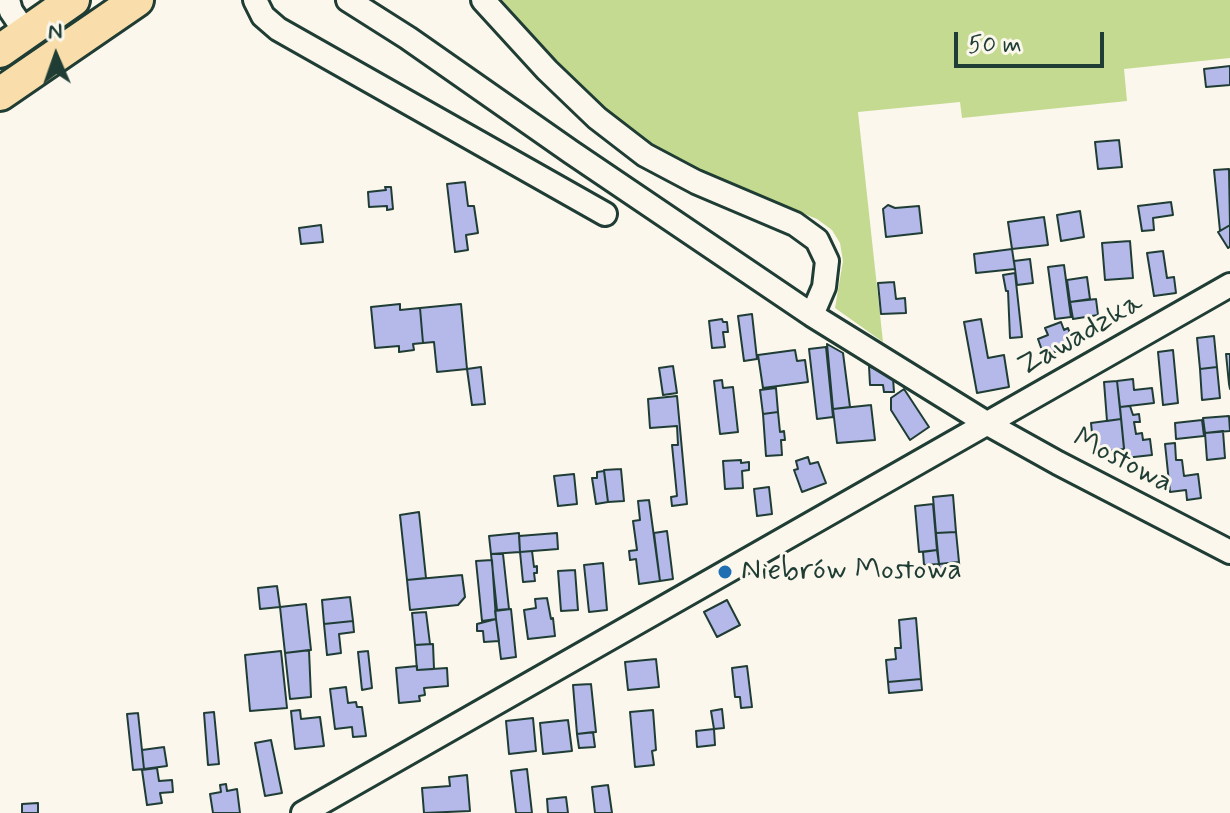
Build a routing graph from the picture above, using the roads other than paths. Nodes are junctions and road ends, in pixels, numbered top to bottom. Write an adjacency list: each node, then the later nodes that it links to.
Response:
1 (8, 0): 7 (street)
2 (73, 0): 7 (highway)
3 (137, 0): 8 (highway)
4 (255, 0): 9 (street)
5 (348, 0): 11 (street, Mostowa)
6 (483, 0): 11 (street)
7 (13, 42)
8 (0, 94)
9 (605, 214)
10 (1230, 285): 12 (street, Zawadzka)
11 (812, 315): 12 (street, Mostowa)
12 (988, 424): 13 (street, Mostowa); 14 (street, Zawadzka)
13 (1230, 552)
14 (303, 813)

